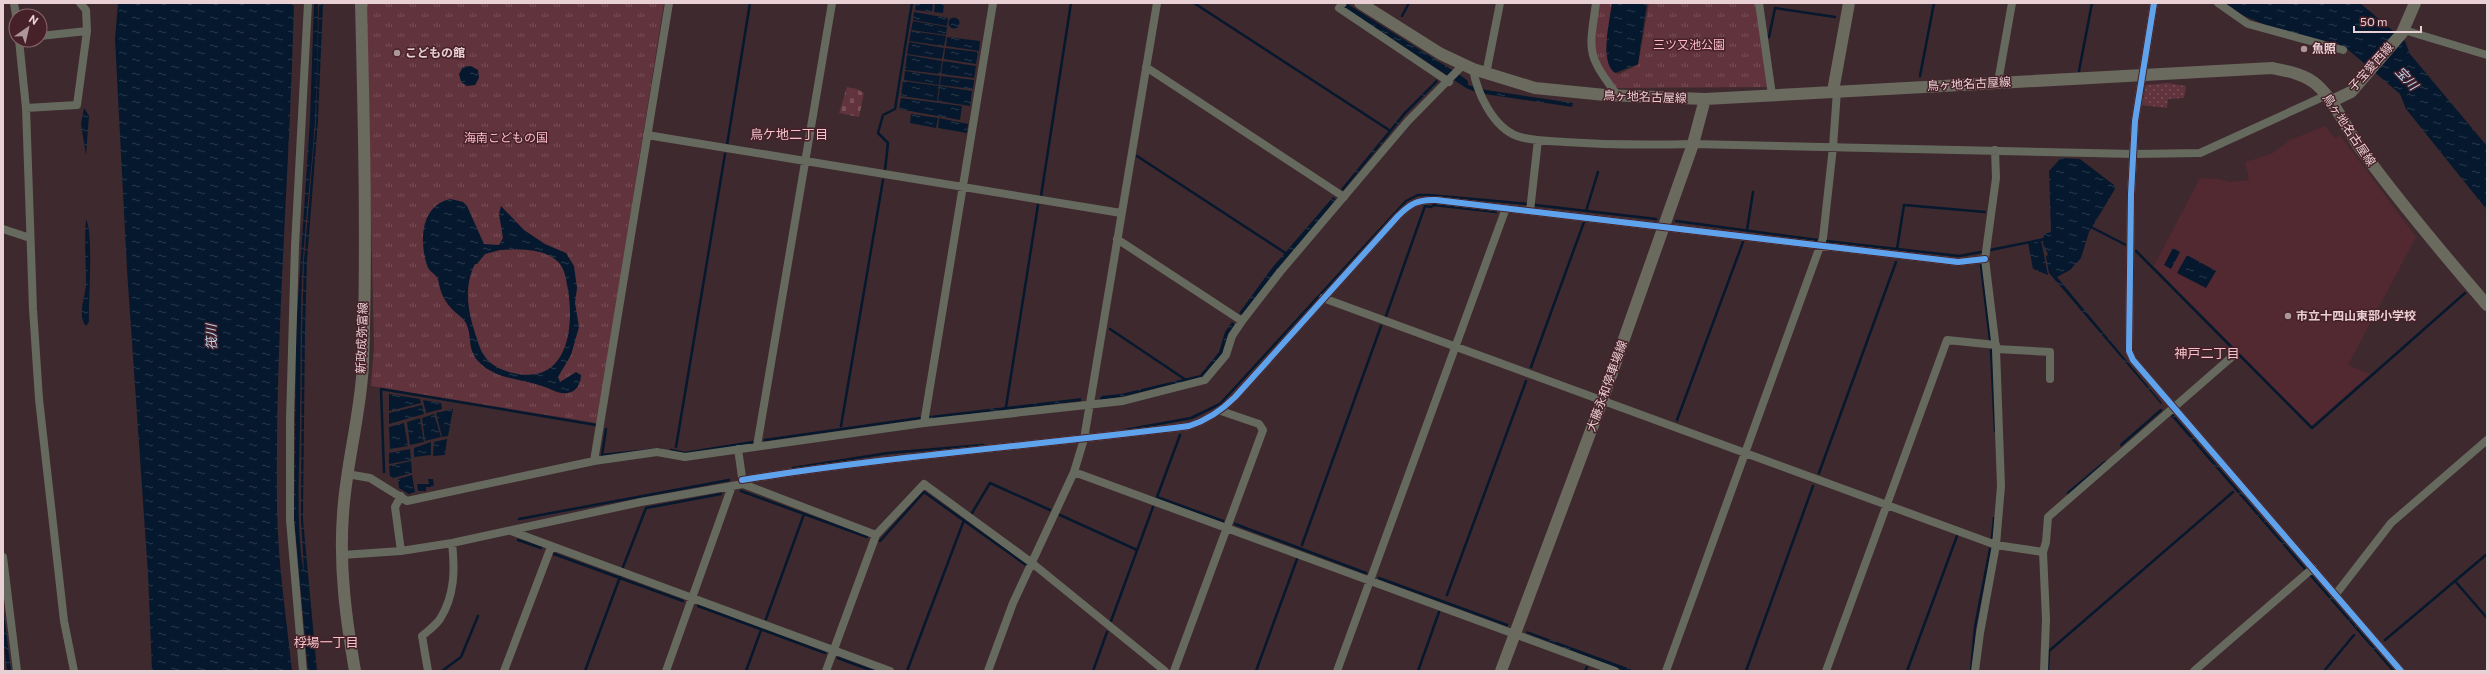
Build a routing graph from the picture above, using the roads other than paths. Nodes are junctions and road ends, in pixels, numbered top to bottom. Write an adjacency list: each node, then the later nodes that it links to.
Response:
1 (80, 3): 18 (street)
2 (308, 3): 97 (street)
3 (361, 3): 73 (main road, 新政成弥富線)
4 (669, 3): 36 (street)
5 (832, 3): 42 (street)
6 (993, 3): 43 (street)
7 (1157, 3): 24 (street)
8 (1360, 3): 25 (main road, 鳥ヶ地名古屋線)
9 (1500, 3): 26 (street)
10 (1596, 3): 31 (street)
11 (1759, 3): 32 (street)
12 (1849, 3): 30 (main road)
13 (2012, 3): 29 (street)
14 (2154, 3): 27 (street)
15 (2218, 3): 22 (street)
16 (2415, 3): 19 (main road, 子宝愛西線)
17 (1342, 4): 28 (street)
18 (87, 31): 20 (street); 35 (street)
19 (2403, 31): 23 (street); 34 (main road, 子宝愛西線)
20 (48, 35)
21 (21, 48): 35 (street)
22 (2343, 50)
23 (2487, 55)
24 (1146, 67): 44 (street); 47 (street)
25 (1465, 68): 26 (main road, 鳥ヶ地名古屋線); 28 (street); 37 (street)
26 (1486, 74): 31 (main road, 鳥ヶ地名古屋線)
27 (2142, 75): 29 (main road, 鳥ヶ地名古屋線); 34 (main road, 鳥ヶ地名古屋線); 41 (street)
28 (1449, 81): 44 (street)
29 (1998, 82): 30 (main road, 鳥ヶ地名古屋線)
30 (1835, 91): 32 (main road, 鳥ヶ地名古屋線); 39 (street)
31 (1617, 95): 33 (main road, 鳥ヶ地名古屋線)
32 (1772, 95): 33 (main road, 鳥ヶ地名古屋線)
33 (1705, 99): 38 (main road, 大藤永和停車場線)
34 (2328, 99): 41 (street); 55 (main road, 鳥ヶ地名古屋線)
35 (26, 108): 50 (street)
36 (647, 135): 42 (street); 71 (street)
37 (1538, 140): 38 (street); 46 (street)
38 (1692, 144): 39 (street); 48 (main road, 大藤永和停車場線)
39 (1834, 147): 40 (street); 52 (street)
40 (1995, 150): 41 (street); 53 (street)
41 (2134, 154): 63 (street)
42 (805, 162): 43 (street); 68 (street)
43 (963, 188): 47 (street); 65 (street)
44 (1344, 197): 56 (street)
45 (1506, 208): 46 (street); 54 (street); 57 (street)
46 (1530, 211): 48 (street)
47 (1121, 213): 51 (street)
48 (1664, 226): 52 (street); 61 (main road, 大藤永和停車場線)
49 (3, 228): 50 (street)
50 (30, 238): 96 (street)
51 (1117, 239): 56 (street); 62 (street)
52 (1820, 245): 53 (street); 70 (street)
53 (1985, 259): 58 (street)
54 (1323, 298): 57 (street); 64 (street)
55 (2487, 305)
56 (1242, 321): 62 (street)
57 (1455, 347): 61 (street); 90 (street)
58 (1996, 347): 60 (street); 77 (street); 82 (street)
59 (2234, 355): 63 (street)
60 (2050, 379)
61 (1602, 401): 70 (street); 93 (main road, 大藤永和停車場線)
62 (1089, 405): 65 (street); 66 (street)
63 (2176, 408): 85 (street); 89 (street)
64 (1221, 411): 66 (street); 78 (street)
65 (924, 423): 68 (street)
66 (1084, 439): 72 (street); 74 (street)
67 (2487, 440): 91 (street)
68 (757, 446): 69 (street)
69 (738, 449): 71 (street); 74 (street)
70 (1745, 453): 77 (street); 110 (street)
71 (594, 460): 76 (street)
72 (1074, 472): 78 (street); 88 (street)
73 (347, 474): 76 (street); 86 (main road, 新政成弥富線)
74 (743, 482): 75 (street); 80 (street)
75 (732, 486): 79 (street); 92 (street)
76 (401, 496): 84 (street)
77 (1886, 505): 82 (street); 111 (street)
78 (1227, 529): 90 (street); 106 (street)
79 (510, 531): 81 (street); 83 (street)
80 (876, 535): 88 (street); 94 (street)
81 (452, 543): 84 (street); 99 (street)
82 (1996, 545): 85 (street); 112 (street)
83 (551, 547): 92 (street); 100 (street)
84 (401, 551): 86 (street)
85 (2043, 552): 113 (street)
86 (342, 555): 98 (main road, 新政成弥富線)
87 (3, 557): 95 (street)
88 (1032, 563): 104 (street); 105 (street)
89 (2310, 571): 91 (street); 114 (street)
90 (1371, 581): 93 (street); 107 (street)
91 (2336, 594): 115 (street)
92 (693, 598): 94 (street); 101 (street)
93 (1515, 633): 108 (main road, 大藤永和停車場線); 109 (street)
94 (834, 650): 102 (street); 103 (street)
95 (17, 671)
96 (74, 671)
97 (304, 671)
98 (355, 671)
99 (428, 671)
100 (504, 671)
101 (666, 671)
102 (826, 671)
103 (890, 671)
104 (988, 671)
105 (1165, 671)
106 (1174, 671)
107 (1337, 671)
108 (1501, 671)
109 (1614, 671)
110 (1666, 671)
111 (1826, 671)
112 (1975, 671)
113 (2044, 671)
114 (2194, 671)
115 (2401, 671)

